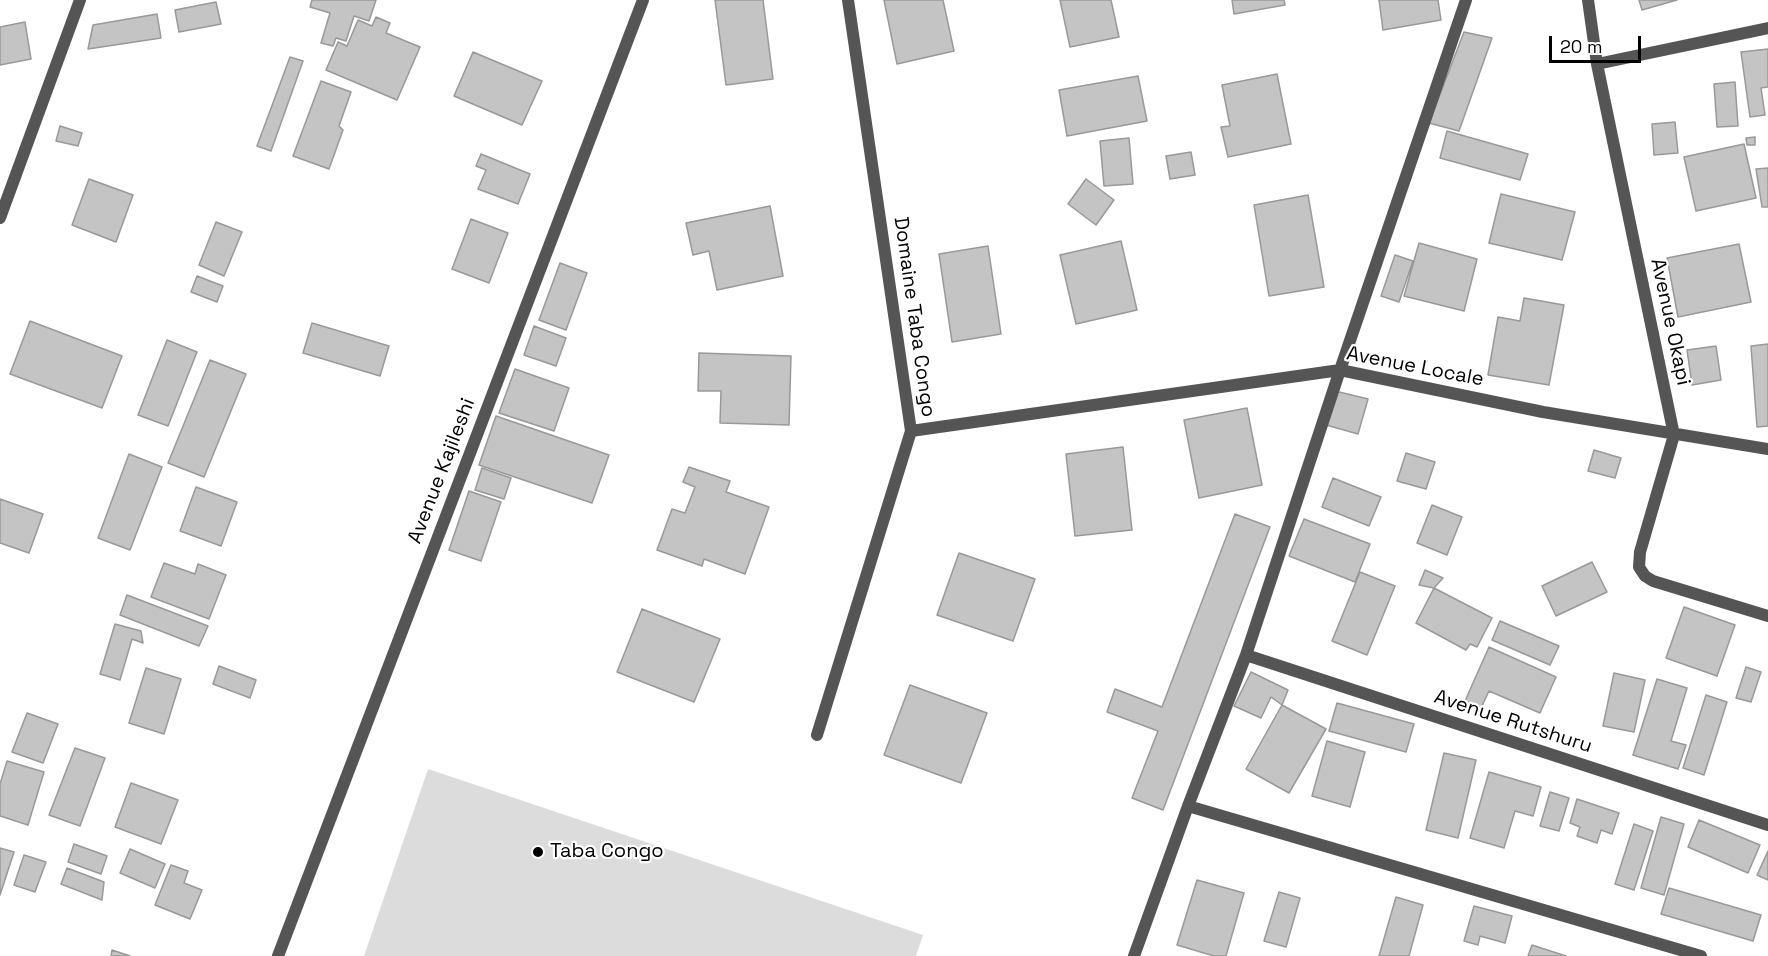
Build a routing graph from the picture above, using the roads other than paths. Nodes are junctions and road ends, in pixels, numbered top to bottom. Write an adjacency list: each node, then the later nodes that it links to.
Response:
1 (80, 0): 8 (street)
2 (643, 0): 18 (street, Avenue Kajileshi)
3 (848, 0): 10 (street, Domaine Taba Congo)
4 (1466, 0): 9 (street)
5 (1588, 0): 7 (street, Avenue Okapi)
6 (1768, 28): 7 (street)
7 (1597, 64): 11 (street, Avenue Okapi)
8 (0, 218)
9 (1340, 370): 10 (street, Avenue Locale); 11 (street, Avenue Locale); 14 (street)
10 (911, 431): 15 (street, Domaine Taba Congo)
11 (1674, 435): 12 (street, Avenue Locale); 13 (street, Avenue Okapi)
12 (1768, 449)
13 (1768, 616)
14 (1246, 655): 16 (street); 17 (street, Avenue Rutshuru)
15 (817, 735)
16 (1188, 806): 19 (street); 20 (street)
17 (1768, 825)
18 (278, 956)
19 (1134, 956)
20 (1701, 956)

